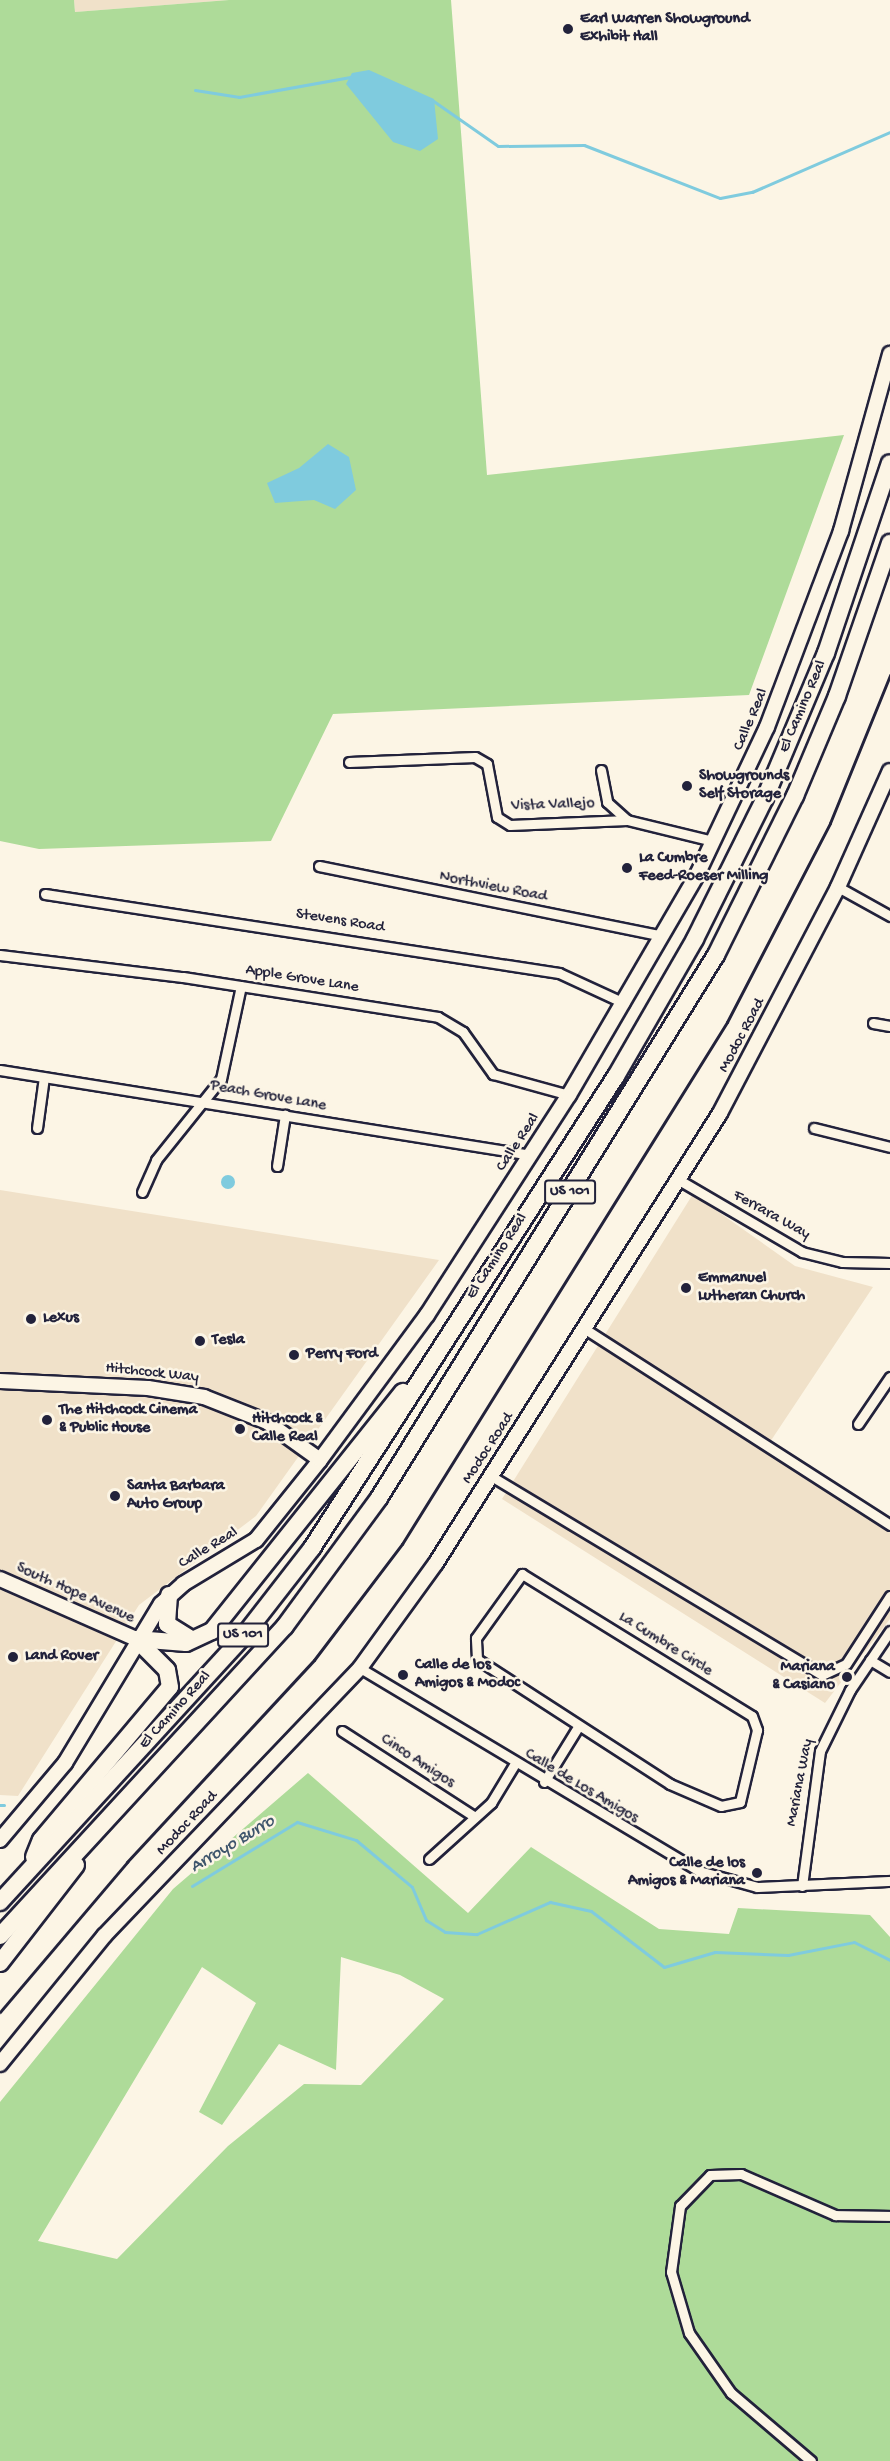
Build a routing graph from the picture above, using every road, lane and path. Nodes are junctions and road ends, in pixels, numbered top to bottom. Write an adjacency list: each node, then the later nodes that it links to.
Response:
1 (890, 354): 8 (street, Calle Real)
2 (890, 463): 33 (highway, El Camino Real / US 101)
3 (890, 543): 55 (highway, El Camino Real / US 101)
4 (349, 762): 7 (street, Vista Vallejo)
5 (601, 770): 7 (street, Vista Vallejo)
6 (890, 771): 10 (street, Modoc Road)
7 (627, 820): 8 (street, Vista Vallejo)
8 (713, 841): 13 (street, Calle Real)
9 (319, 866): 13 (street, Northview Road)
10 (838, 887): 12 (street); 29 (street, Modoc Road)
11 (45, 894): 16 (street, Stevens Road)
12 (890, 916)
13 (662, 936): 16 (street, Calle Real)
14 (0, 955): 15 (street, Apple Grove Lane)
15 (242, 986): 21 (street, Apple Grove Lane); 22 (street)
16 (624, 1003): 21 (street, Calle Real)
17 (873, 1023): 18 (street)
18 (890, 1026)
19 (0, 1070): 20 (street, Peach Grove Lane)
20 (44, 1077): 22 (street, Peach Grove Lane); 24 (street)
21 (569, 1095): 27 (street, Calle Real)
22 (205, 1101): 23 (street, Peach Grove Lane); 30 (street)
23 (285, 1115): 27 (street, Peach Grove Lane); 28 (street)
24 (37, 1128)
25 (814, 1128): 26 (street)
26 (890, 1148)
27 (531, 1155): 37 (street, Calle Real)
28 (277, 1166)
29 (679, 1180): 31 (street, Ferrara Way); 32 (street, Modoc Road)
30 (142, 1192)
31 (890, 1263)
32 (585, 1329): 38 (street, Modoc Road); 39 (street)
33 (424, 1371): 45 (highway); 57 (highway, El Camino Real / US 101)
34 (890, 1377): 36 (street)
35 (0, 1381): 37 (street, Hitchcock Way)
36 (858, 1425)
37 (320, 1460): 41 (street, Calle Real)
38 (491, 1476): 42 (street); 47 (street, Modoc Road)
39 (890, 1526)
40 (0, 1579): 44 (street, South Hope Avenue)
41 (170, 1595): 44 (street, Calle Real); 45 (highway)
42 (890, 1596)
43 (890, 1630): 46 (street, Mariana Way)
44 (136, 1639): 45 (highway); 54 (street, Calle Real); 57 (highway)
45 (199, 1639)
46 (870, 1660): 48 (street); 59 (street, Mariana Way)
47 (360, 1668): 51 (street, Calle de Los Amigos); 63 (street, Modoc Road)
48 (890, 1672)
49 (578, 1727): 49 (street, La Cumbre Circle); 52 (street)
50 (342, 1731): 53 (street, Cinco Amigos)
51 (514, 1765): 52 (street, Calle de Los Amigos); 53 (street)
52 (544, 1782): 59 (street, Calle de Los Amigos)
53 (475, 1817): 56 (street)
54 (0, 1840)
55 (86, 1845): 61 (highway, El Camino Real / US 101); 62 (highway)
56 (429, 1859)
57 (27, 1873): 60 (highway, El Camino Real / US 101)
58 (890, 1881): 59 (street, Calle de Los Amigos)
59 (802, 1886)
60 (0, 1902)
61 (0, 1936)
62 (0, 1963)
63 (0, 2064)
64 (890, 2216): 65 (street)
65 (811, 2461)

